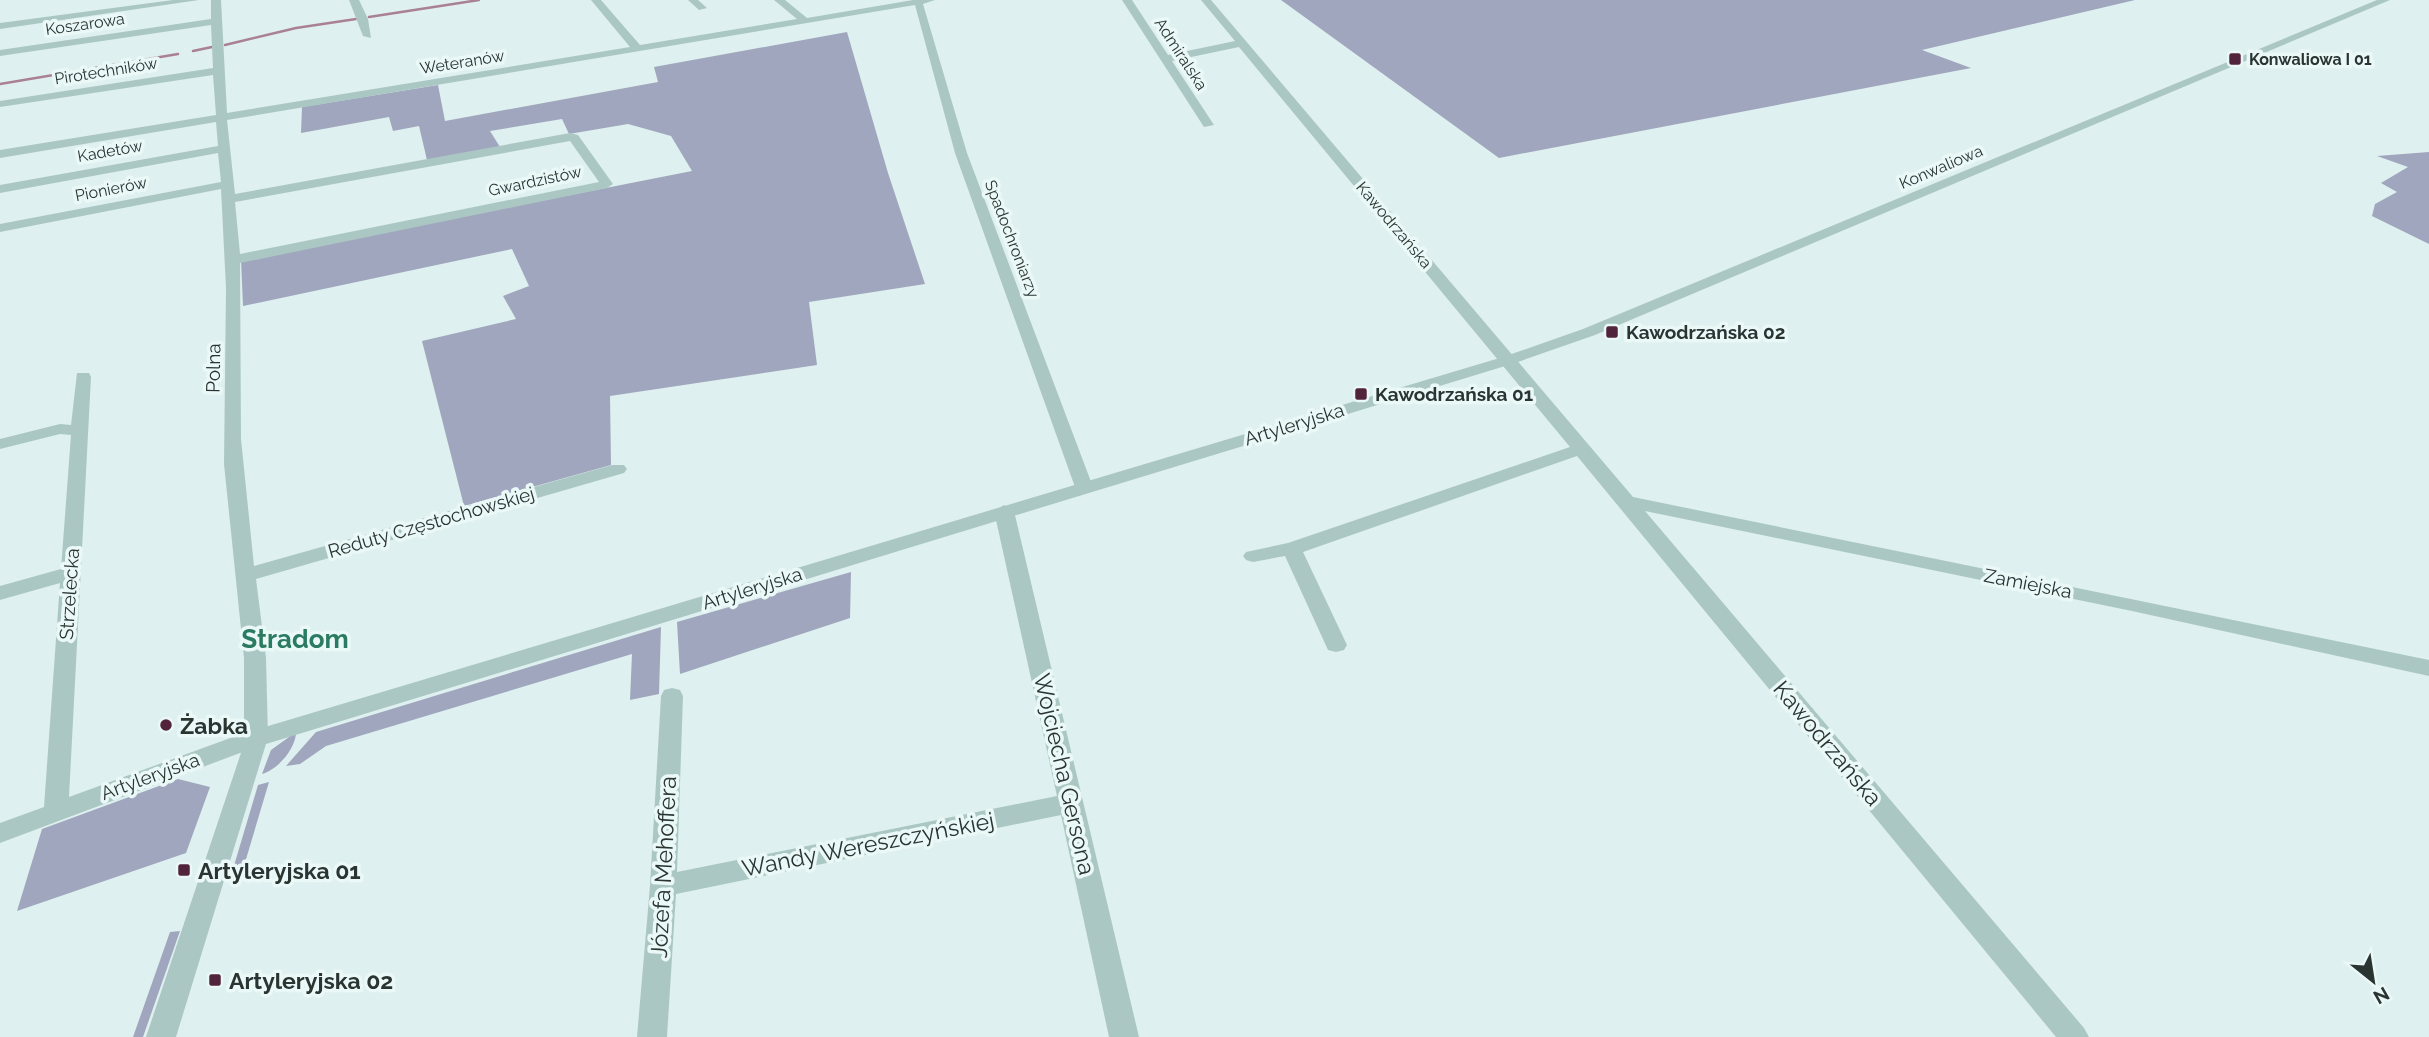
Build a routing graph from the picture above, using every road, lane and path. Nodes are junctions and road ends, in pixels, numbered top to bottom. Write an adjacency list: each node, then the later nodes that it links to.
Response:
1 (194, 0): 14 (street)
2 (216, 0): 13 (street, Polna)
3 (354, 0): 15 (street)
4 (596, 0): 17 (street)
5 (693, 0): 11 (street)
6 (779, 0): 12 (street)
7 (1127, 0): 19 (street, Admiralska)
8 (1206, 0): 16 (street, Kawodrzańska)
9 (2385, 0): 30 (street, Konwaliowa)
10 (924, 1): 12 (street, Weteranów); 36 (street, Spadochroniarzy)
11 (702, 8)
12 (804, 20): 17 (street, Weteranów)
13 (216, 21): 18 (street, Koszarowa); 20 (street, Polna)
14 (0, 26)
15 (368, 36)
16 (1242, 43): 19 (street); 30 (street, Kawodrzańska)
17 (637, 48): 22 (street, Weteranów)
18 (0, 52)
19 (1165, 59): 23 (street, Admiralska)
20 (216, 71): 21 (street, Pirotechników); 22 (street, Polna)
21 (0, 104)
22 (223, 117): 24 (street, Polna); 25 (street, Weteranów)
23 (1208, 125)
24 (226, 148): 26 (street, Kadetów); 27 (street, Polna)
25 (0, 154)
26 (0, 189)
27 (229, 191): 28 (street, Pionierów); 29 (street, Polna); 29 (street, Gwardzistów)
28 (0, 228)
29 (233, 260): 42 (street, Polna)
30 (1508, 360): 34 (street, Kawodrzańska); 36 (street, Artyleryjska)
31 (83, 377): 32 (street, Strzelecka)
32 (79, 431): 33 (street); 41 (street, Strzelecka)
33 (0, 444)
34 (1581, 450): 37 (street, Kawodrzańska); 39 (street)
35 (618, 469): 42 (street, Reduty Częstochowskiej)
36 (1084, 487): 38 (street, Artyleryjska)
37 (1627, 501): 45 (street, Zamiejska); 55 (street, Kawodrzańska)
38 (1004, 511): 47 (street, Artyleryjska); 48 (street, Wojciecha Gersona)
39 (1292, 549): 40 (street); 44 (street)
40 (1253, 556)
41 (71, 573): 43 (street); 49 (street, Strzelecka)
42 (245, 575): 47 (street, Polna)
43 (0, 593)
44 (1336, 645)
45 (2429, 668)
46 (672, 696): 51 (street, Józefa Mehoffera)
47 (256, 738): 49 (street, Artyleryjska); 52 (street, Polna)
48 (1072, 803): 51 (street, Wandy Wereszczyńskiej); 54 (street, Wojciecha Gersona)
49 (56, 811): 50 (street, Artyleryjska)
50 (0, 833)
51 (663, 886): 53 (street, Józefa Mehoffera)
52 (161, 1037)
53 (652, 1037)
54 (1124, 1037)
55 (2074, 1037)

